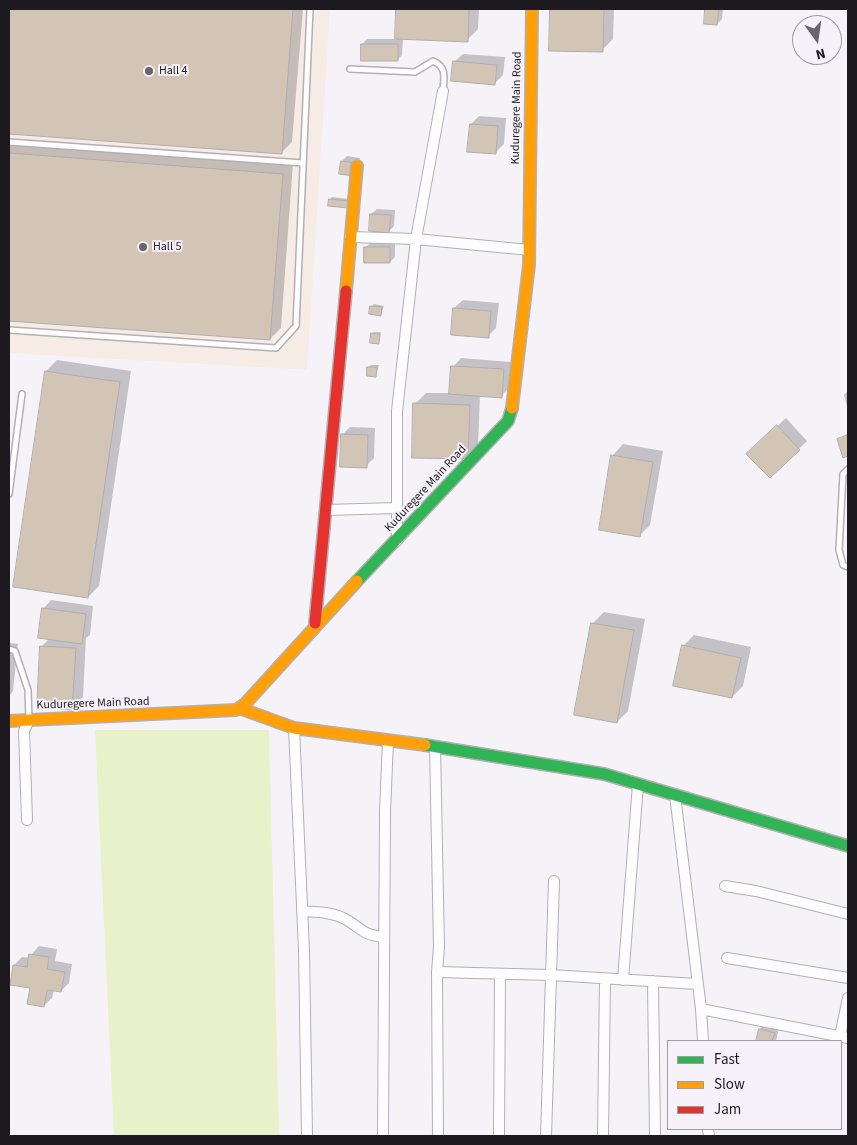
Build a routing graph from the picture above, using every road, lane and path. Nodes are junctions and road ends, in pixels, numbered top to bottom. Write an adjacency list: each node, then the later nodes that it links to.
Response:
1 (310, 9): 6 (lane)
2 (532, 9): 10 (street, Kuduregere Main Road)
3 (350, 70): 4 (lane)
4 (443, 91): 9 (street)
5 (9, 142): 6 (lane)
6 (303, 163): 11 (lane)
7 (357, 166): 8 (street)
8 (350, 237): 9 (street); 16 (street)
9 (416, 239): 10 (street); 15 (street)
10 (529, 250): 17 (street, Kuduregere Main Road)
11 (9, 330)
12 (22, 394): 14 (lane)
13 (848, 469): 18 (lane)
14 (9, 494)
15 (396, 508): 16 (street); 17 (street)
16 (326, 510): 19 (street)
17 (397, 541): 19 (street, Kuduregere Main Road)
18 (848, 567)
19 (315, 623): 21 (street, Kuduregere Main Road)
20 (9, 649): 22 (lane)
21 (239, 708): 22 (street, Kuduregere Main Road); 24 (street)
22 (29, 720): 23 (street, Kuduregere Main Road); 29 (street)
23 (9, 721)
24 (294, 728): 25 (street); 33 (street)
25 (388, 740): 26 (street); 35 (street)
26 (435, 746): 27 (street); 37 (street)
27 (638, 784): 28 (street); 42 (street)
28 (674, 794): 30 (street); 44 (street)
29 (27, 820)
30 (848, 846)
31 (554, 881): 39 (street)
32 (725, 886): 34 (street)
33 (302, 911): 35 (street); 49 (street)
34 (848, 914)
35 (384, 937): 50 (street)
36 (727, 958): 41 (street)
37 (437, 972): 38 (street); 51 (street)
38 (500, 974): 39 (street); 52 (street)
39 (551, 975): 40 (street); 53 (street)
40 (605, 978): 42 (street); 54 (street)
41 (848, 978)
42 (623, 980): 43 (street)
43 (653, 982): 44 (street); 55 (street)
44 (697, 984): 46 (street)
45 (848, 998): 47 (street)
46 (701, 1009): 47 (street); 48 (street)
47 (844, 1037)
48 (703, 1040)
49 (307, 1136)
50 (383, 1136)
51 (438, 1136)
52 (499, 1136)
53 (546, 1136)
54 (603, 1136)
55 (654, 1136)

